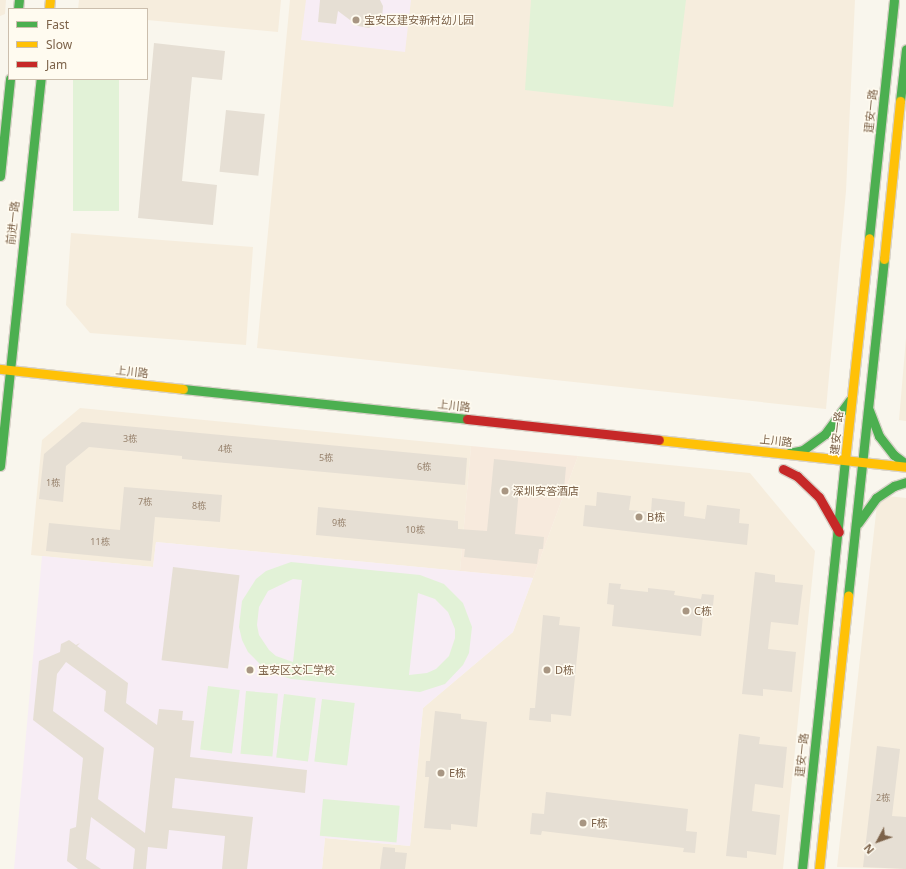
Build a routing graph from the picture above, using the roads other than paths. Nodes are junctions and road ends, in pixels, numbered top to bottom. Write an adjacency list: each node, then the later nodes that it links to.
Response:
1 (894, 0): 10 (main road, 建安一路)
2 (906, 49): 11 (main road)
3 (10, 80): 5 (main road)
4 (41, 80): 7 (main road, 前进一路)
5 (0, 176)
6 (0, 369): 7 (main road, 上川路)
7 (10, 370): 8 (main road, 前进一路); 12 (main road, 上川路)
8 (4, 385): 9 (main road); 16 (main road, 前进一路)
9 (20, 387)
10 (853, 393): 12 (main road); 13 (main road, 建安一路)
11 (868, 408): 14 (main road); 15 (main road)
12 (786, 454): 13 (main road, 上川路)
13 (846, 460): 14 (main road, 上川路); 20 (main road, 建安一路)
14 (863, 462): 17 (main road, 上川路); 21 (main road)
15 (906, 464)
16 (0, 466)
17 (906, 467)
18 (805, 471): 25 (main road)
19 (831, 474): 20 (main road)
20 (844, 475): 21 (main road); 25 (main road, 建安一路)
21 (865, 478): 24 (main road)
22 (886, 480): 23 (main road)
23 (906, 482): 24 (main road)
24 (855, 530): 27 (main road)
25 (838, 532): 26 (main road, 建安一路)
26 (802, 869)
27 (819, 869)

